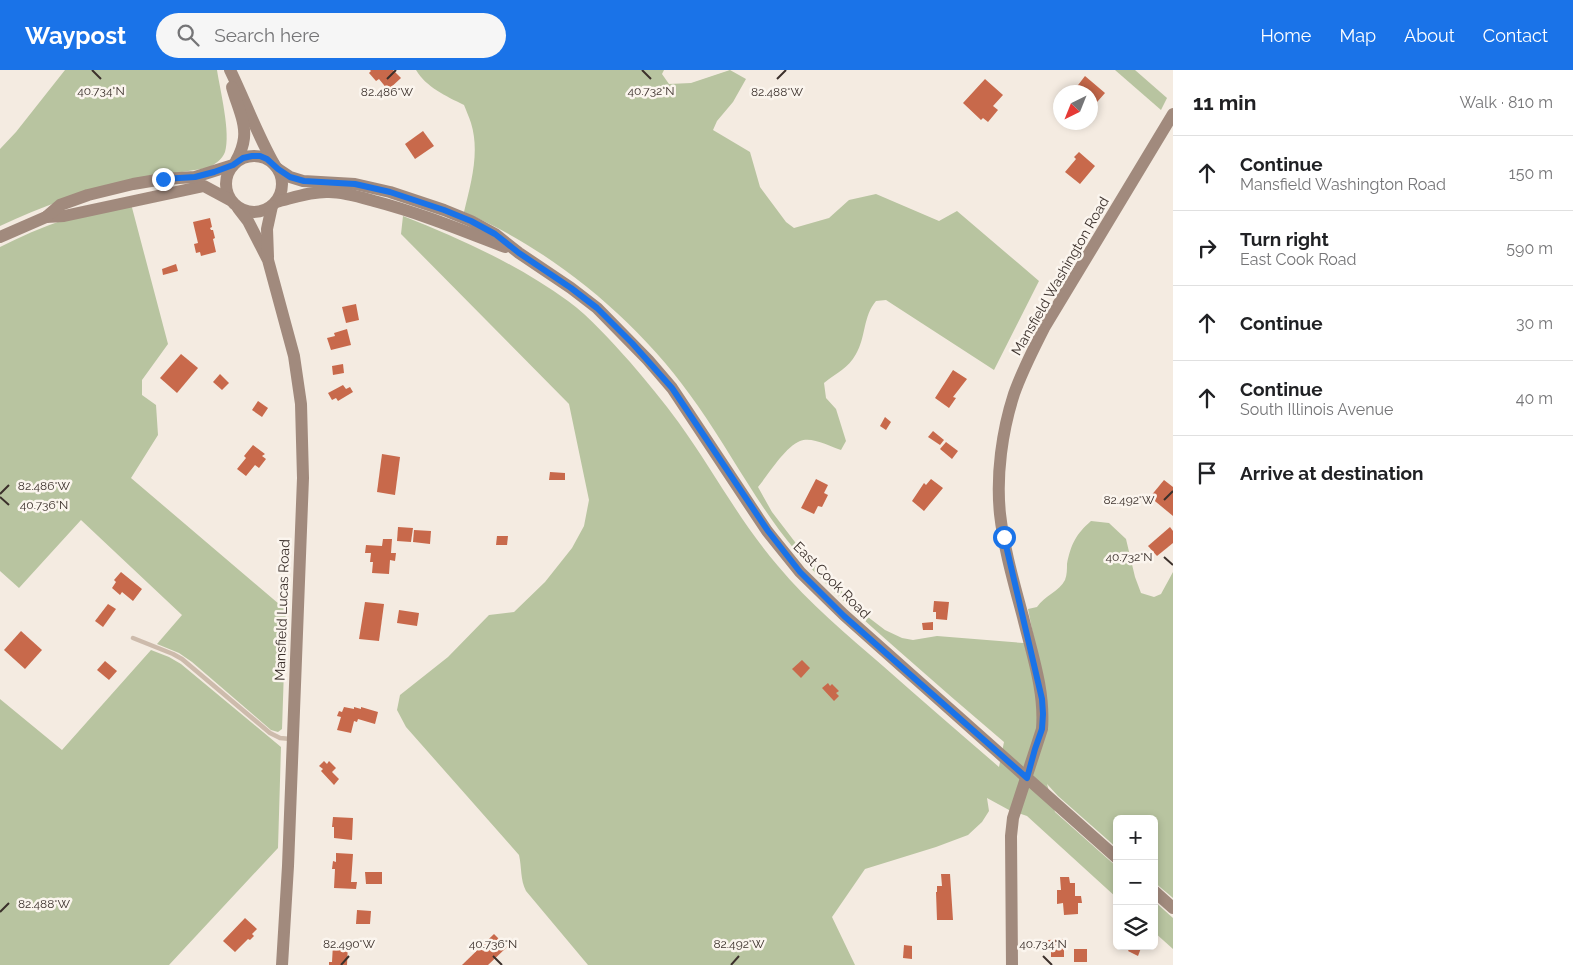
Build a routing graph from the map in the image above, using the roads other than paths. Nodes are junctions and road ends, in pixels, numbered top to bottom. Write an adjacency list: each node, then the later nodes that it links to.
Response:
1 (229, 70): 3 (main road); 4 (main road)
2 (1173, 114): 13 (main road, Mansfield Washington Road)
3 (234, 163): 4 (main road); 5 (main road); 7 (main road)
4 (276, 167): 6 (main road); 9 (main road, East Cook Road)
5 (234, 204): 6 (main road); 7 (main road); 10 (main road, Mansfield Lucas Road)
6 (274, 204): 9 (main road, East Cook Road); 10 (main road, Mansfield Lucas Road)
7 (46, 216): 8 (main road)
8 (0, 237)
9 (519, 253): 13 (main road, East Cook Road)
10 (268, 260): 12 (main road, Mansfield Lucas Road)
11 (133, 638): 12 (lane)
12 (292, 739): 17 (main road, Mansfield Lucas Road)
13 (1027, 778): 14 (main road, East Cook Road); 18 (main road, Mansfield Washington Road)
14 (1113, 854)
15 (1158, 895): 16 (main road)
16 (1173, 908)
17 (282, 965)
18 (1012, 965)

